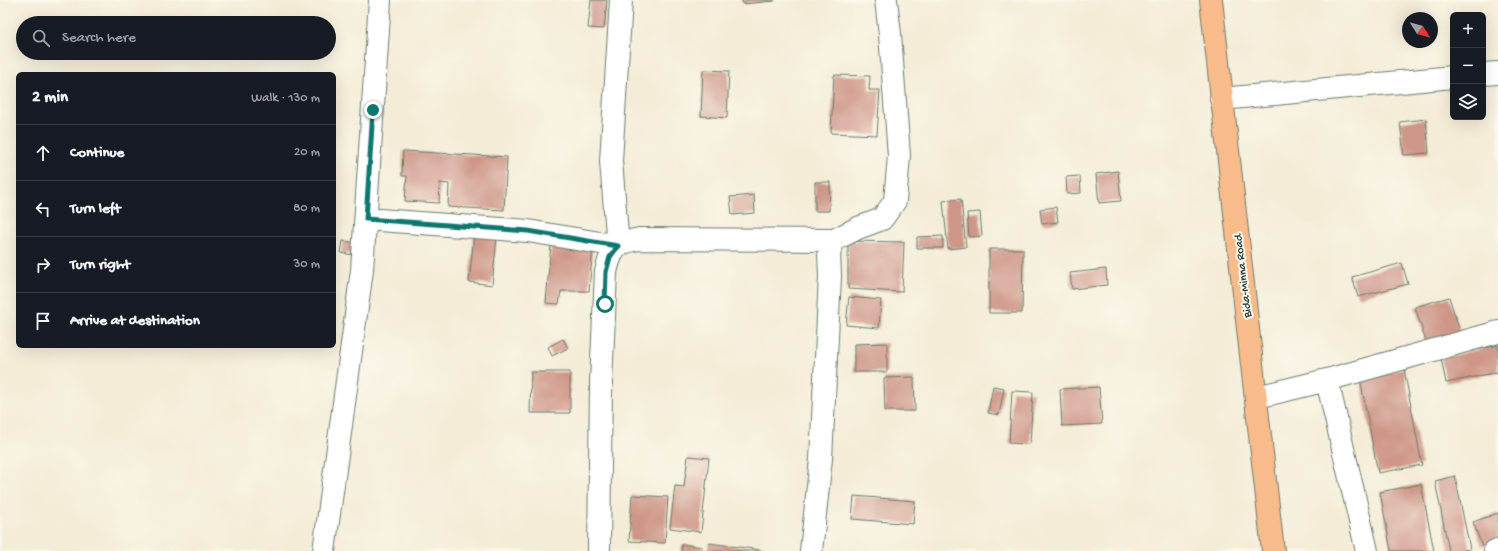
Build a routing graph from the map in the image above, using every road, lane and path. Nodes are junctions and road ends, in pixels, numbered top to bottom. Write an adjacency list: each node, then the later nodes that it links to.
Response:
1 (380, 0): 9 (street)
2 (621, 0): 11 (street)
3 (886, 0): 10 (street)
4 (1211, 0): 8 (main road, Bida-Minna Road)
5 (1498, 73): 6 (street)
6 (1486, 74)
7 (1450, 77): 8 (street)
8 (1221, 99): 14 (main road, Bida-Minna Road)
9 (366, 219): 11 (street); 16 (street)
10 (834, 240): 11 (street); 18 (street)
11 (618, 246): 17 (street)
12 (1498, 332): 13 (street)
13 (1327, 380): 14 (street); 20 (street)
14 (1257, 397): 19 (main road, Bida-Minna Road)
15 (1498, 550): 21 (street)
16 (324, 551)
17 (599, 551)
18 (811, 551)
19 (1273, 551)
20 (1367, 551)
21 (1495, 551)

